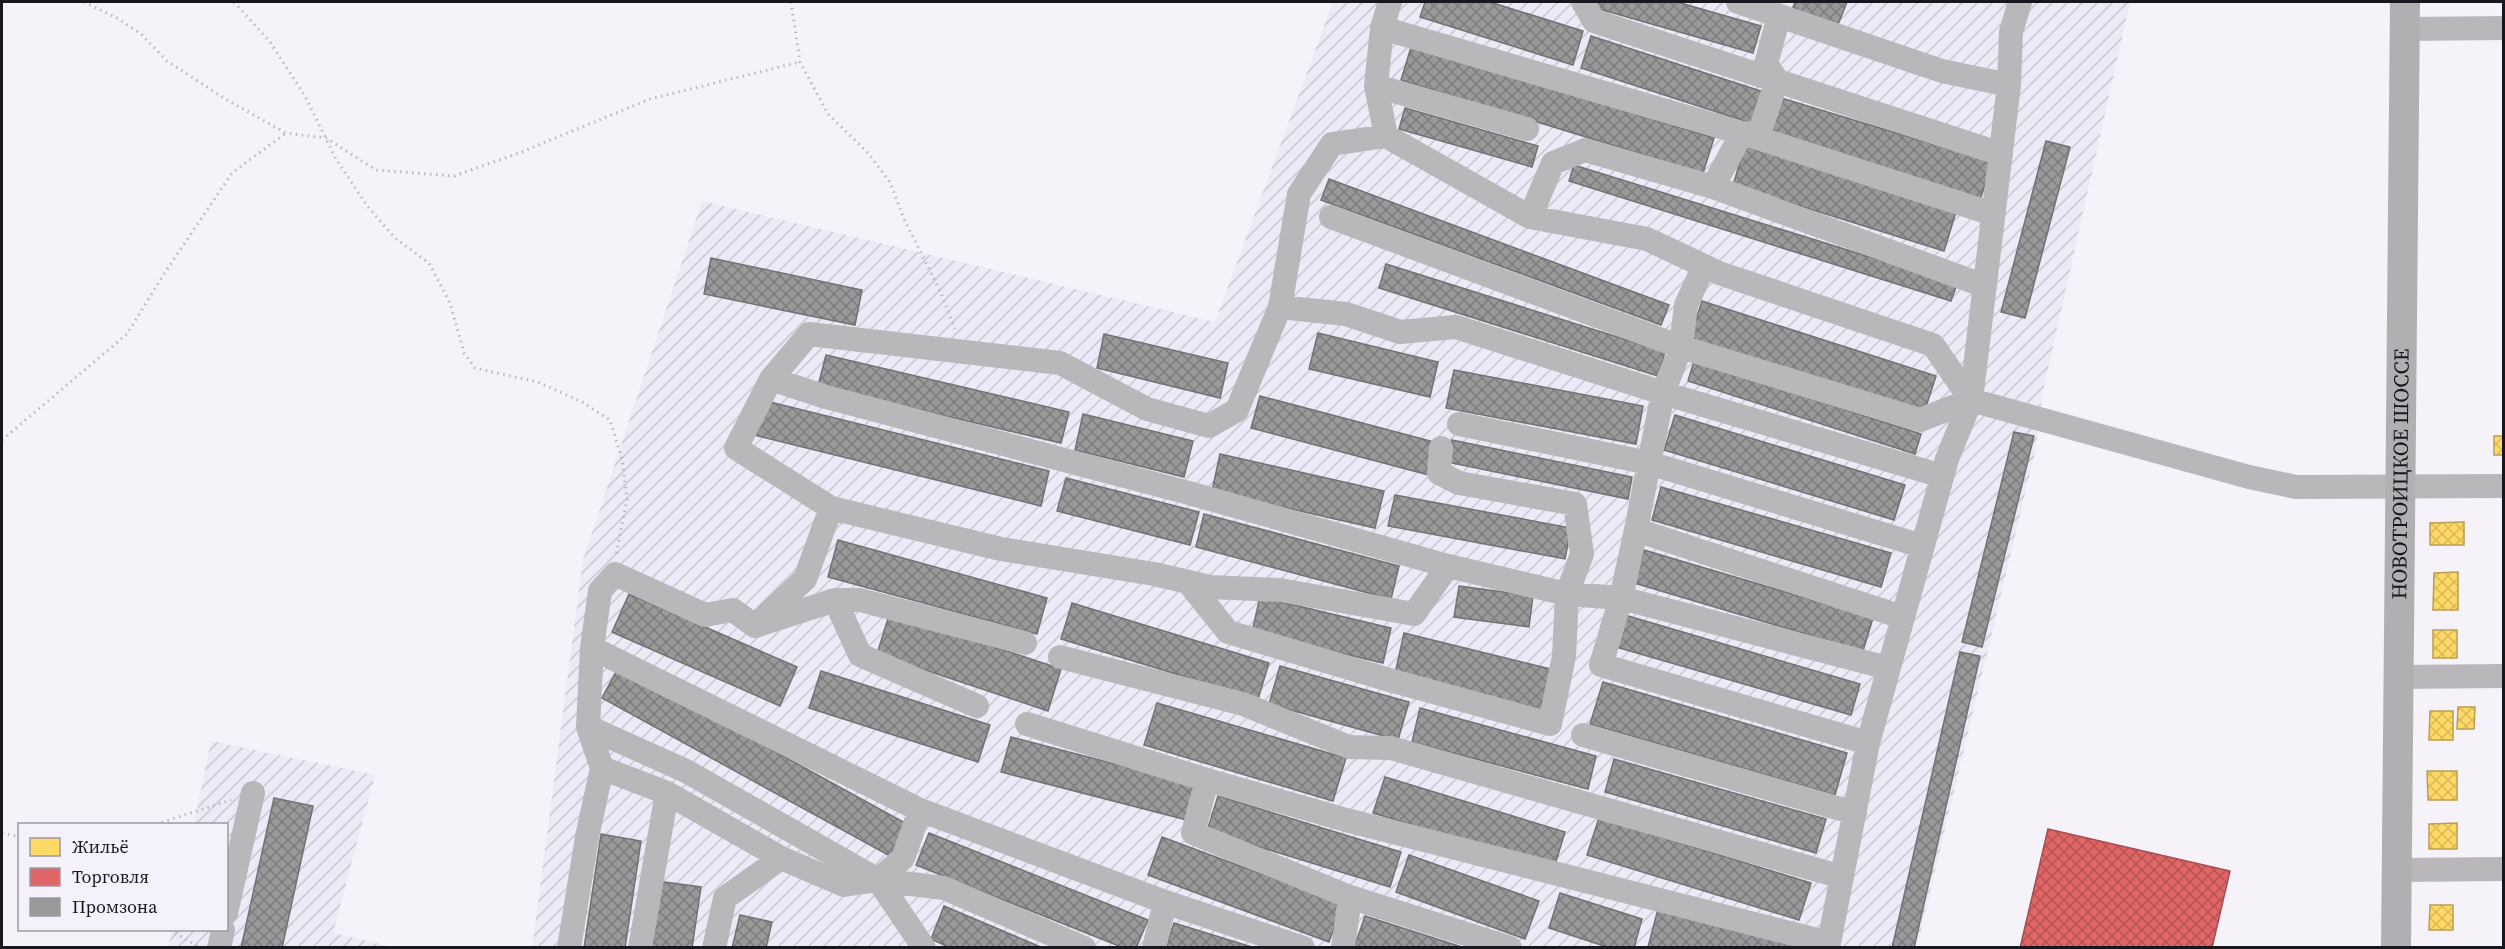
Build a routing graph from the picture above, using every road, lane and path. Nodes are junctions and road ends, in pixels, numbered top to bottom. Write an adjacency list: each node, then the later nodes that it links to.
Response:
1 (84, 2): 17 (path)
2 (234, 2): 20 (path)
3 (791, 2): 12 (path)
4 (1390, 2): 10 (street)
5 (1583, 2): 13 (street)
6 (1738, 2): 9 (street)
7 (2020, 2): 14 (street)
8 (2403, 9): 11 (street); 39 (main road, НОВОТРОИЦКОЕ ШОССЕ)
9 (1779, 16): 13 (street); 14 (street)
10 (1382, 28): 15 (street); 18 (street)
11 (2504, 28)
12 (800, 62): 20 (path); 30 (path)
13 (1776, 80): 18 (street); 21 (street)
14 (2009, 85): 21 (street)
15 (1376, 86): 16 (street); 19 (street)
16 (1527, 129)
17 (286, 133): 20 (path); 35 (path)
18 (1742, 133): 22 (street); 23 (street)
19 (1386, 136): 25 (street); 28 (street)
20 (326, 138): 45 (path)
21 (2001, 154): 23 (street)
22 (1713, 187): 25 (street); 27 (street)
23 (1993, 214): 27 (street)
24 (1331, 217): 29 (street)
25 (1530, 217): 26 (street)
26 (1704, 266): 29 (street); 33 (street)
27 (1985, 286): 33 (street)
28 (1280, 307): 30 (street); 32 (street)
29 (1681, 347): 32 (street); 33 (street)
30 (963, 352): 31 (street)
31 (771, 379): 41 (street); 44 (street)
32 (1664, 393): 37 (street); 38 (street)
33 (1971, 400): 38 (street); 39 (street)
34 (1459, 424): 37 (street)
35 (2, 440)
36 (1441, 448): 47 (street)
37 (1649, 463): 42 (street); 43 (street)
38 (1942, 476): 43 (street)
39 (2400, 486): 40 (street); 57 (main road, НОВОТРОИЦКОЕ ШОССЕ)
40 (2504, 486)
41 (831, 508): 46 (street); 51 (street)
42 (1636, 530): 48 (street); 50 (street)
43 (1922, 546): 50 (street)
44 (1449, 566): 46 (street); 47 (street)
45 (615, 574): 51 (street); 53 (street)
46 (1188, 582): 47 (street)
47 (1567, 594): 48 (street)
48 (1622, 598): 55 (street); 62 (street)
49 (835, 600): 51 (street); 52 (street); 58 (street)
50 (1902, 616): 55 (street)
51 (755, 626)
52 (1024, 643)
53 (592, 648): 60 (street); 67 (street)
54 (1060, 657): 75 (street)
55 (1888, 668): 62 (street)
56 (2504, 676): 57 (street)
57 (2397, 677): 74 (main road, НОВОТРОИЦКОЕ ШОССЕ)
58 (977, 706)
59 (1027, 723): 64 (street)
60 (588, 727): 63 (street); 76 (street)
61 (1583, 735): 68 (street)
62 (1868, 744): 68 (street)
63 (602, 768): 66 (street); 85 (street)
64 (1207, 780): 77 (street); 82 (street)
65 (253, 793): 69 (path); 79 (street)
66 (667, 793): 72 (street); 86 (street)
67 (920, 810): 76 (street); 78 (street)
68 (1855, 813): 75 (street)
69 (162, 823)
70 (2, 833): 71 (path)
71 (18, 837)
72 (781, 858): 76 (street); 87 (street)
73 (2504, 869): 74 (street)
74 (2397, 870): 94 (main road, НОВОТРОИЦКОЕ ШОССЕ)
75 (1842, 877): 82 (street)
76 (878, 880): 88 (street); 89 (street)
77 (1350, 897): 92 (street); 93 (street)
78 (1165, 902): 90 (street); 91 (street)
79 (228, 904)
80 (172, 931): 83 (path)
81 (223, 931): 84 (street)
82 (1828, 945)
83 (200, 948)
84 (219, 948)
85 (569, 948)
86 (640, 948)
87 (714, 948)
88 (924, 948)
89 (1084, 948)
90 (1154, 948)
91 (1303, 948)
92 (1343, 948)
93 (1510, 948)
94 (2396, 948)

